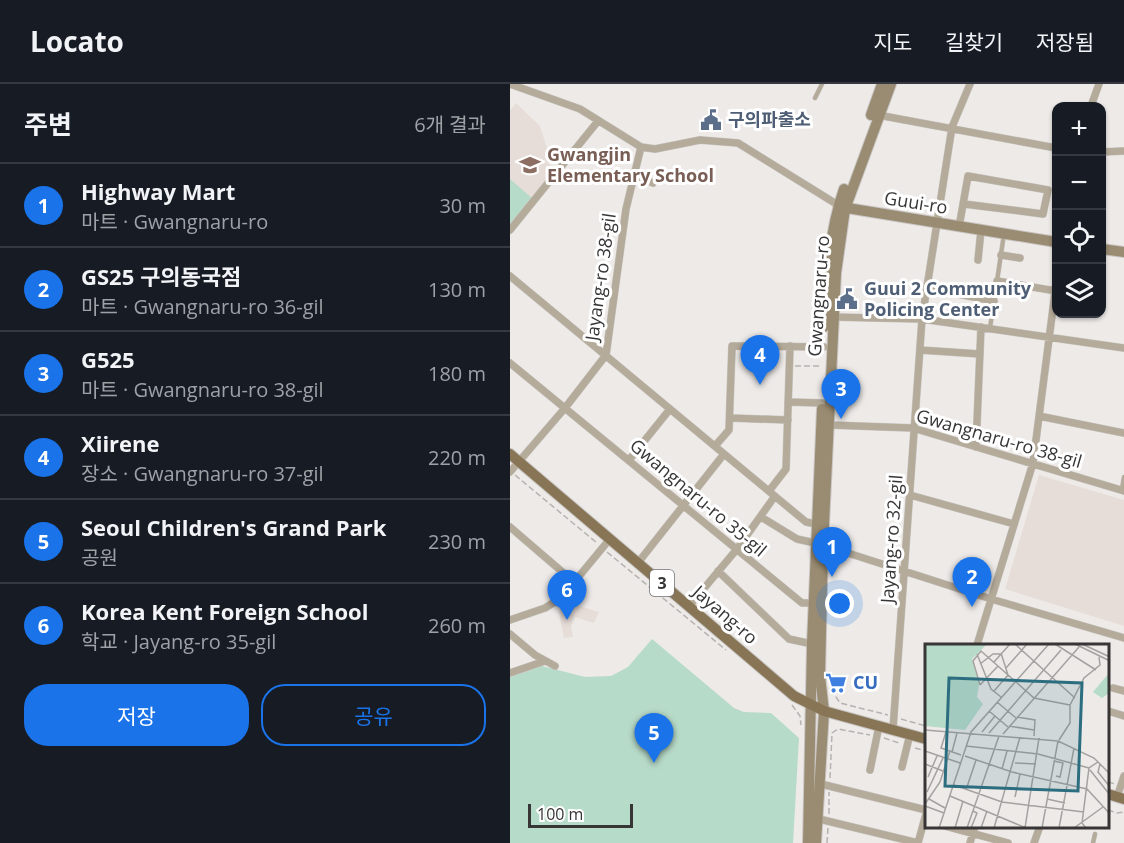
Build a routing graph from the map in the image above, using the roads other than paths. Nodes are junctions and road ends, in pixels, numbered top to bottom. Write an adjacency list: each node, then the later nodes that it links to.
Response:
1 (510, 84): 10 (street)
2 (822, 84): 7 (lane)
3 (882, 84): 19 (main road, Gwangnaru-ro)
4 (891, 84): 9 (main road, Gwangnaru-ro)
5 (970, 84): 11 (street, Jayang-ro 32-gil)
6 (1099, 84): 8 (street)
7 (815, 98)
8 (1092, 102)
9 (878, 115): 11 (street); 19 (main road, Gwangnaru-ro)
10 (598, 122): 12 (street); 22 (street)
11 (952, 127): 13 (street); 20 (street, Jayang-ro 32-gil)
12 (641, 147): 16 (street, Jayang-ro 38-gil); 19 (street)
13 (1052, 147)
14 (1124, 151): 15 (street)
15 (1106, 152)
16 (633, 175): 17 (street); 47 (street, Jayang-ro 38-gil)
17 (653, 183)
18 (963, 204): 18 (street); 21 (street)
19 (842, 207): 20 (main road, Guui-ro); 37 (main road, Gwangnaru-ro); 43 (main road, Gwangnaru-ro)
20 (936, 224): 21 (main road, Guui-ro); 33 (street, Jayang-ro 32-gil)
21 (959, 227): 23 (main road, Guui-ro)
22 (510, 230)
23 (981, 230): 24 (main road, Guui-ro); 30 (street)
24 (1004, 234): 25 (main road, Guui-ro); 28 (lane)
25 (1052, 241)
26 (1106, 250): 27 (main road)
27 (1124, 252)
28 (1001, 255): 29 (street); 32 (lane)
29 (1020, 258)
30 (978, 260)
31 (510, 276): 47 (street)
32 (997, 281): 34 (street); 35 (lane)
33 (927, 288): 35 (street); 38 (street, Jayang-ro 32-gil)
34 (1052, 288)
35 (994, 301): 40 (lane)
36 (1052, 316): 41 (street)
37 (832, 317): 38 (street); 56 (main road, Gwangnaru-ro)
38 (922, 319): 39 (street); 45 (street, Jayang-ro 32-gil)
39 (981, 327): 40 (street); 46 (street)
40 (990, 329): 41 (street)
41 (1049, 337): 44 (street); 53 (street)
42 (790, 346): 43 (street); 49 (street); 54 (street)
43 (824, 347): 50 (main road, Gwangnaru-ro)
44 (1124, 348)
45 (920, 350): 46 (street); 57 (street, Jayang-ro 32-gil)
46 (980, 354): 60 (street)
47 (606, 355): 51 (street, Jayang-ro 38-gil); 52 (street)
48 (510, 363): 51 (street, Gwangnaru-ro 35-gil)
49 (788, 402): 50 (street); 55 (street)
50 (822, 403): 73 (main road, Gwangnaru-ro)
51 (565, 408): 63 (street, Gwangnaru-ro 35-gil); 64 (street, Jayang-ro 38-gil)
52 (670, 409): 59 (street); 63 (street)
53 (1039, 416): 58 (street); 65 (street)
54 (731, 418): 55 (street); 59 (street)
55 (788, 420): 69 (street)
56 (829, 425): 57 (street, Gwangnaru-ro 38-gil); 77 (main road, Gwangnaru-ro)
57 (914, 428): 60 (street, Gwangnaru-ro 38-gil); 70 (street, Jayang-ro 32-gil)
58 (1124, 433)
59 (715, 446): 62 (street)
60 (976, 447): 65 (street, Gwangnaru-ro 38-gil)
61 (510, 454): 64 (main road, Jayang-ro / 3)
62 (724, 454): 69 (street); 71 (street)
63 (629, 460): 71 (street, Gwangnaru-ro 35-gil)
64 (519, 462): 66 (street, Jayang-ro 38-gil); 76 (main road, Jayang-ro / 3)
65 (1033, 464): 68 (street, Gwangnaru-ro 38-gil); 74 (street)
66 (510, 471)
67 (1124, 477): 68 (lane)
68 (1123, 490)
69 (772, 494): 72 (street); 73 (street)
70 (909, 495): 74 (street); 80 (street, Jayang-ro 32-gil)
71 (685, 506): 78 (street, Gwangnaru-ro 35-gil); 79 (street)
72 (760, 517): 77 (street); 78 (street)
73 (816, 524): 77 (main road, Gwangnaru-ro)
74 (1014, 524): 83 (street)
75 (510, 526): 82 (street)
76 (606, 544): 79 (main road, Jayang-ro / 3); 82 (street)
77 (819, 544): 80 (street); 84 (main road, Gwangnaru-ro); 97 (main road, Gwangnaru-ro)
78 (737, 549): 81 (street); 84 (street, Gwangnaru-ro 35-gil)
79 (637, 564): 85 (main road, Jayang-ro / 3)
80 (905, 570): 83 (street); 101 (street, Jayang-ro 32-gil)
81 (718, 572): 85 (street); 89 (street)
82 (574, 582): 86 (street)
83 (991, 599): 88 (street); 90 (street)
84 (813, 603): 89 (main road, Gwangnaru-ro)
85 (690, 604): 96 (main road, Jayang-ro / 3)
86 (510, 620)
87 (510, 634): 91 (street)
88 (1124, 638)
89 (812, 644): 96 (main road, Gwangnaru-ro)
90 (977, 644)
91 (545, 661): 92 (street); 93 (street)
92 (555, 666)
93 (510, 673)
94 (1113, 688): 95 (street)
95 (1124, 691)
96 (811, 706): 97 (main road, Jayang-ro / 3); 116 (main road, Gwangnaru-ro)
97 (824, 711): 100 (main road, Jayang-ro / 3); 107 (main road, Gwangnaru-ro)
98 (1109, 712): 99 (street)
99 (1124, 716)
100 (879, 726): 101 (main road, Jayang-ro / 3); 105 (street)
101 (893, 729): 102 (main road, Jayang-ro / 3)
102 (910, 734): 103 (main road, Jayang-ro / 3); 104 (street)
103 (925, 739)
104 (902, 767)
105 (870, 770)
106 (1124, 776): 108 (street)
107 (821, 784): 109 (street); 110 (main road, Gwangnaru-ro)
108 (1116, 797)
109 (925, 817)
110 (819, 819): 117 (main road, Gwangnaru-ro); 118 (street)
111 (925, 820): 118 (street)
112 (960, 828): 114 (street)
113 (1039, 828): 121 (street)
114 (975, 830): 119 (street); 120 (street)
115 (1095, 834): 122 (lane)
116 (808, 843)
117 (816, 843)
118 (918, 843)
119 (970, 843)
120 (1008, 843)
121 (1034, 843)
122 (1093, 843)

